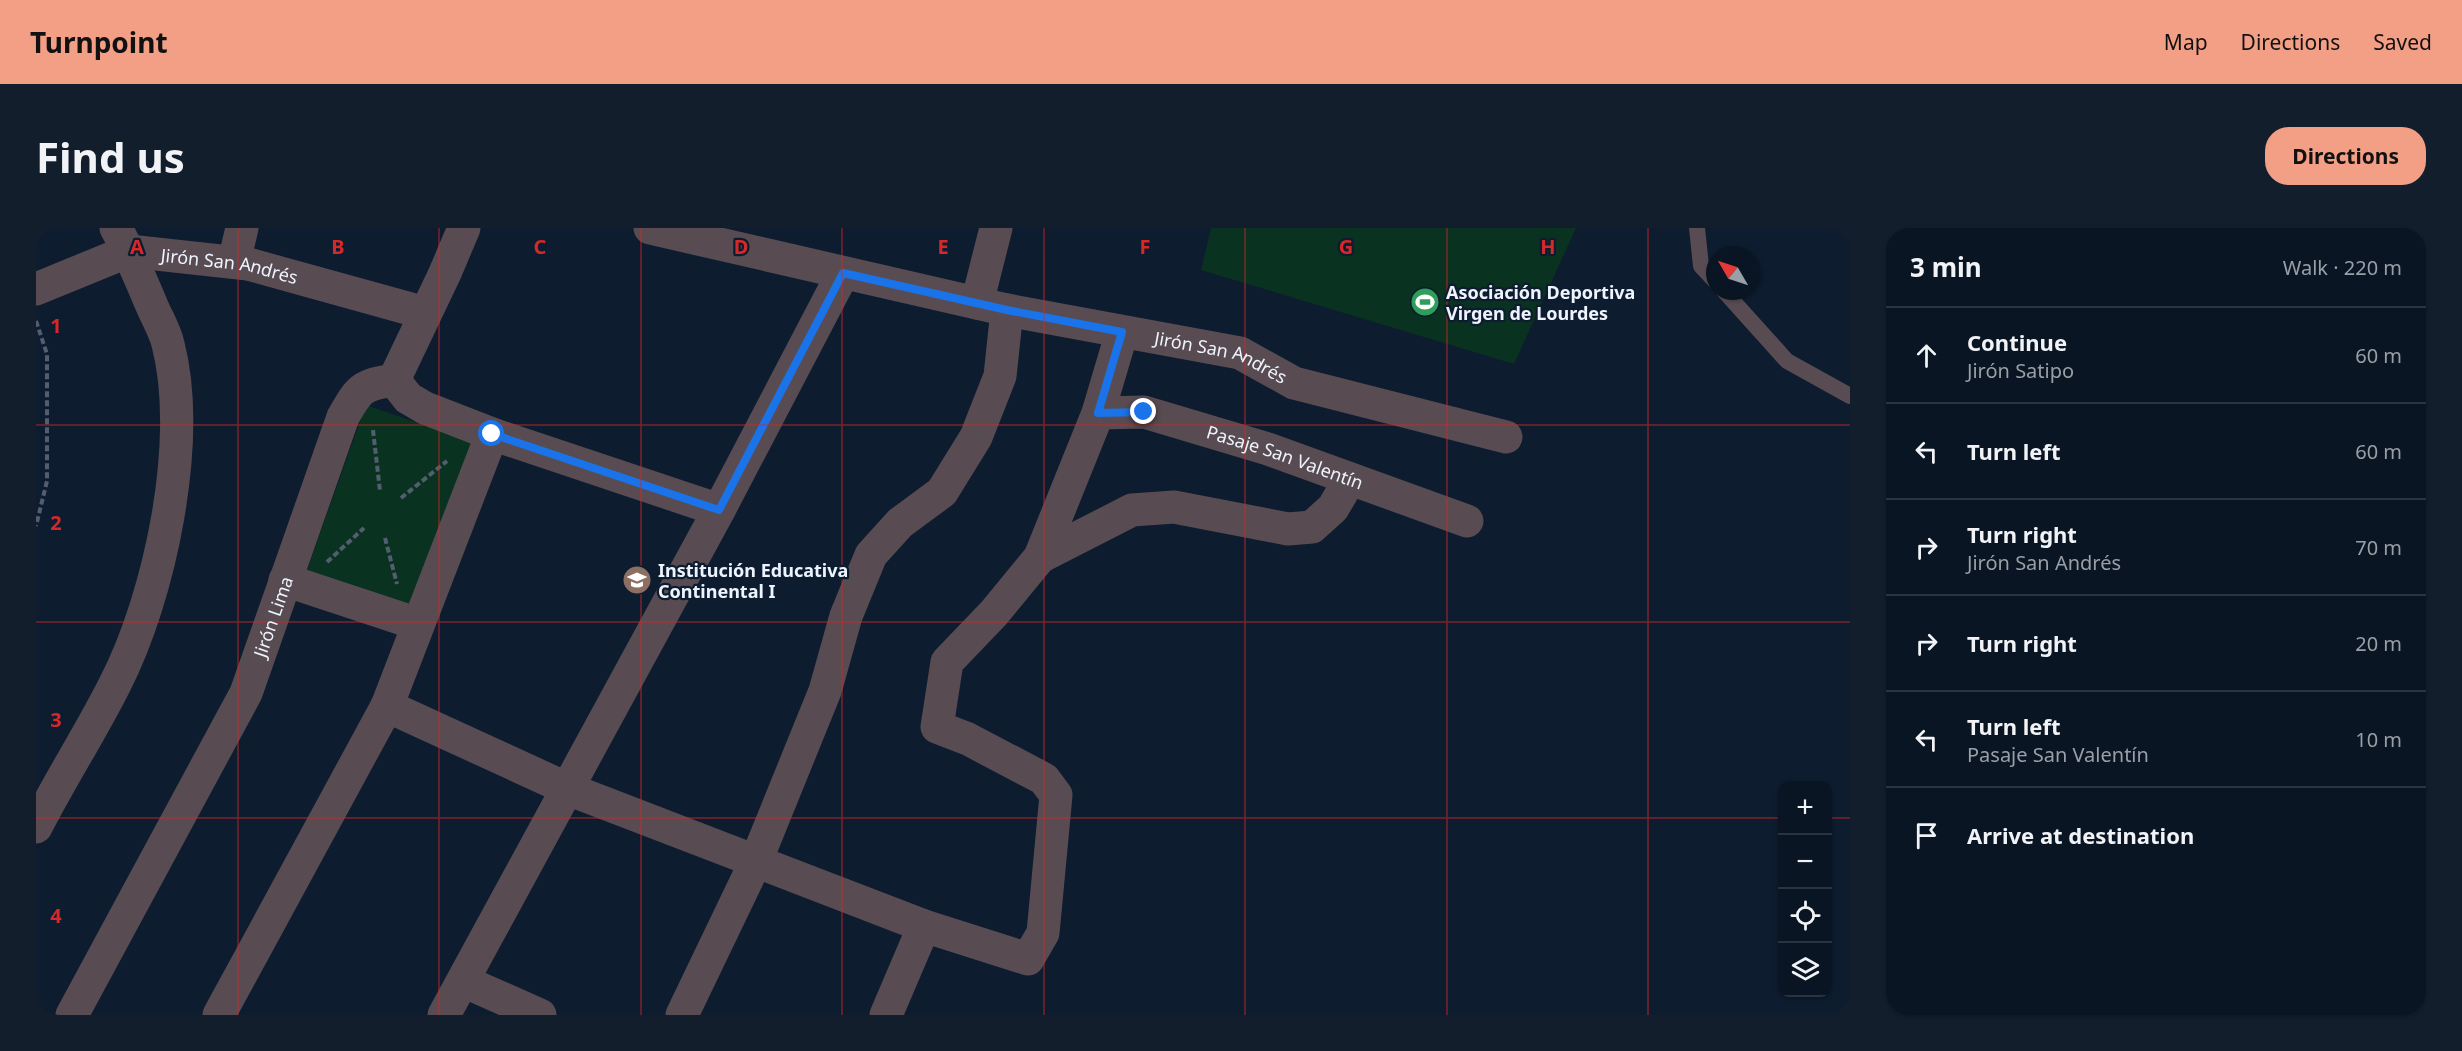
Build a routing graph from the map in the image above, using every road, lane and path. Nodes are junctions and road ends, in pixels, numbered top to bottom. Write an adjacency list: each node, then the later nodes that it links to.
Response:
1 (242, 228): 7 (street)
2 (464, 228): 13 (street)
3 (650, 228): 9 (street, Jirón San Andrés)
4 (996, 228): 12 (street)
5 (1697, 228): 8 (lane)
6 (122, 240): 7 (street, Jirón San Andrés); 10 (street, Jirón San Andrés); 38 (street)
7 (234, 262): 13 (street, Jirón San Andrés)
8 (1706, 271)
9 (843, 273): 12 (street, Jirón San Andrés); 26 (street)
10 (36, 289)
11 (1732, 300): 17 (lane)
12 (992, 307): 15 (street, Jirón San Andrés); 39 (street)
13 (425, 313): 16 (street)
14 (36, 321): 28 (path)
15 (1122, 332): 18 (street); 21 (street, Jirón San Andrés)
16 (394, 380): 20 (street); 33 (street, Jirón Lima)
17 (1850, 396)
18 (1098, 413): 23 (street, Pasaje San Valentín); 31 (street)
19 (372, 423): 24 (path)
20 (492, 434): 26 (street); 35 (street)
21 (1506, 437)
22 (447, 460): 25 (path)
23 (1350, 479): 27 (street, Pasaje San Valentín); 31 (street)
24 (380, 491)
25 (401, 498)
26 (719, 510): 37 (street)
27 (1467, 521)
28 (36, 526)
29 (364, 528): 32 (path)
30 (385, 538): 34 (path)
31 (1040, 557): 40 (street)
32 (325, 564)
33 (285, 580): 35 (street); 42 (street, Jirón Lima)
34 (400, 591)
35 (418, 624): 36 (street)
36 (387, 706): 37 (street); 43 (street)
37 (568, 789): 39 (street); 41 (street)
38 (36, 827)
39 (756, 861): 40 (street); 46 (street)
40 (924, 926): 47 (street)
41 (462, 981): 44 (street); 45 (street)
42 (72, 1015)
43 (219, 1015)
44 (444, 1015)
45 (540, 1015)
46 (682, 1015)
47 (886, 1015)

